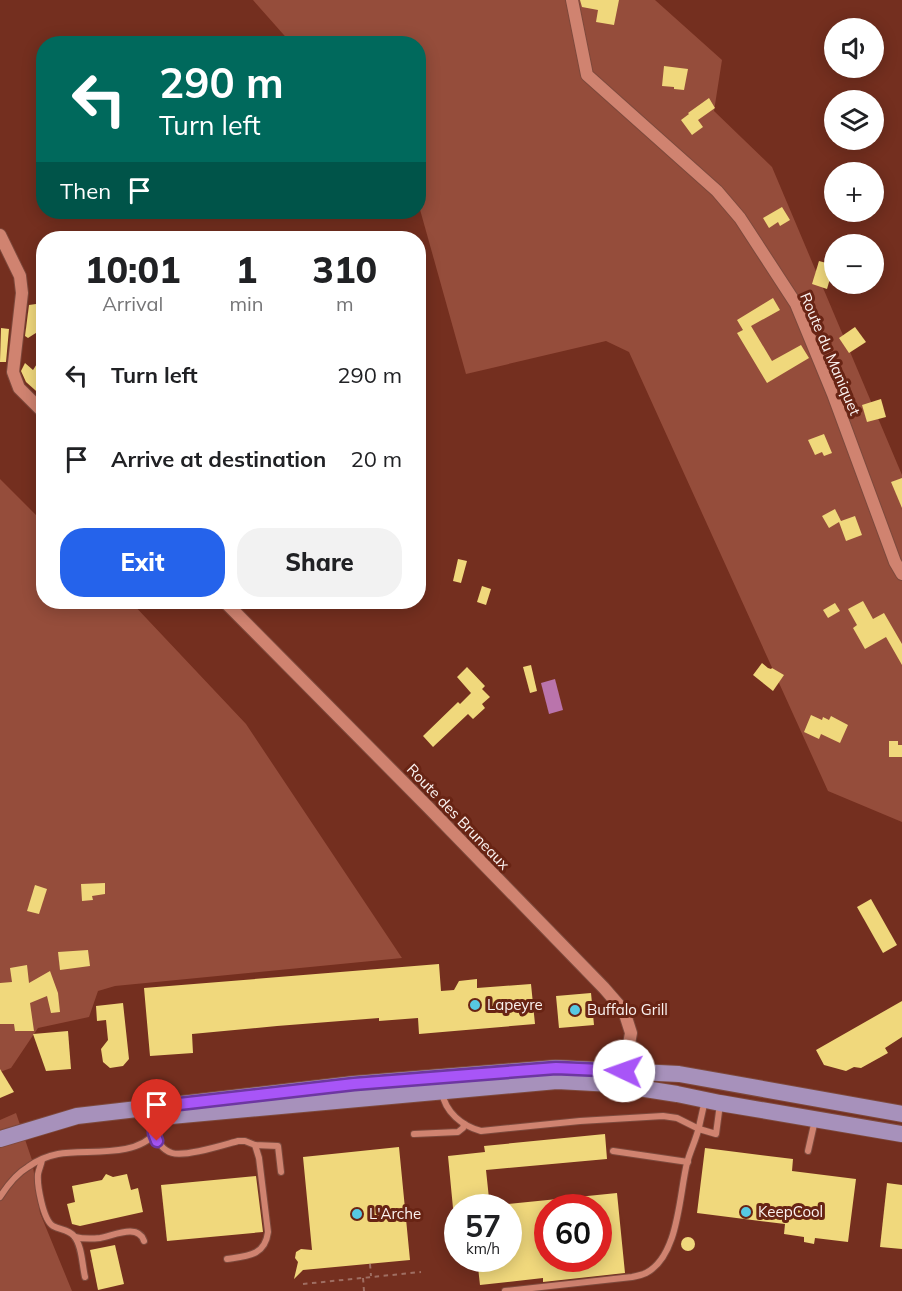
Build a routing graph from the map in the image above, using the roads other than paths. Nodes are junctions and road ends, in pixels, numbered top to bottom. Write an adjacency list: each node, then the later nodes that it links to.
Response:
1 (572, 0): 4 (street, Route du Maniquet)
2 (0, 235): 3 (street)
3 (36, 405)
4 (902, 574)
5 (232, 609): 6 (street, Route des Bruneaux)
6 (618, 1078): 7 (main road); 8 (main road); 9 (main road); 11 (main road)
7 (714, 1081): 9 (main road); 10 (main road)
8 (442, 1092): 11 (main road); 13 (lane)
9 (712, 1101): 12 (main road); 14 (lane); 14 (lane)
10 (902, 1114)
11 (153, 1119): 17 (main road); 18 (lane); 21 (lane)
12 (815, 1119): 16 (main road); 20 (lane)
13 (464, 1124): 14 (lane); 15 (lane)
14 (699, 1129): 22 (lane)
15 (414, 1134)
16 (902, 1134)
17 (0, 1139)
18 (255, 1144): 23 (lane); 27 (lane)
19 (613, 1151): 22 (lane)
20 (808, 1151)
21 (42, 1160): 24 (lane); 25 (lane)
22 (688, 1162): 29 (lane)
23 (281, 1172)
24 (0, 1197)
25 (75, 1237): 26 (lane); 28 (lane)
26 (144, 1241)
27 (227, 1259)
28 (85, 1276)
29 (505, 1291)

